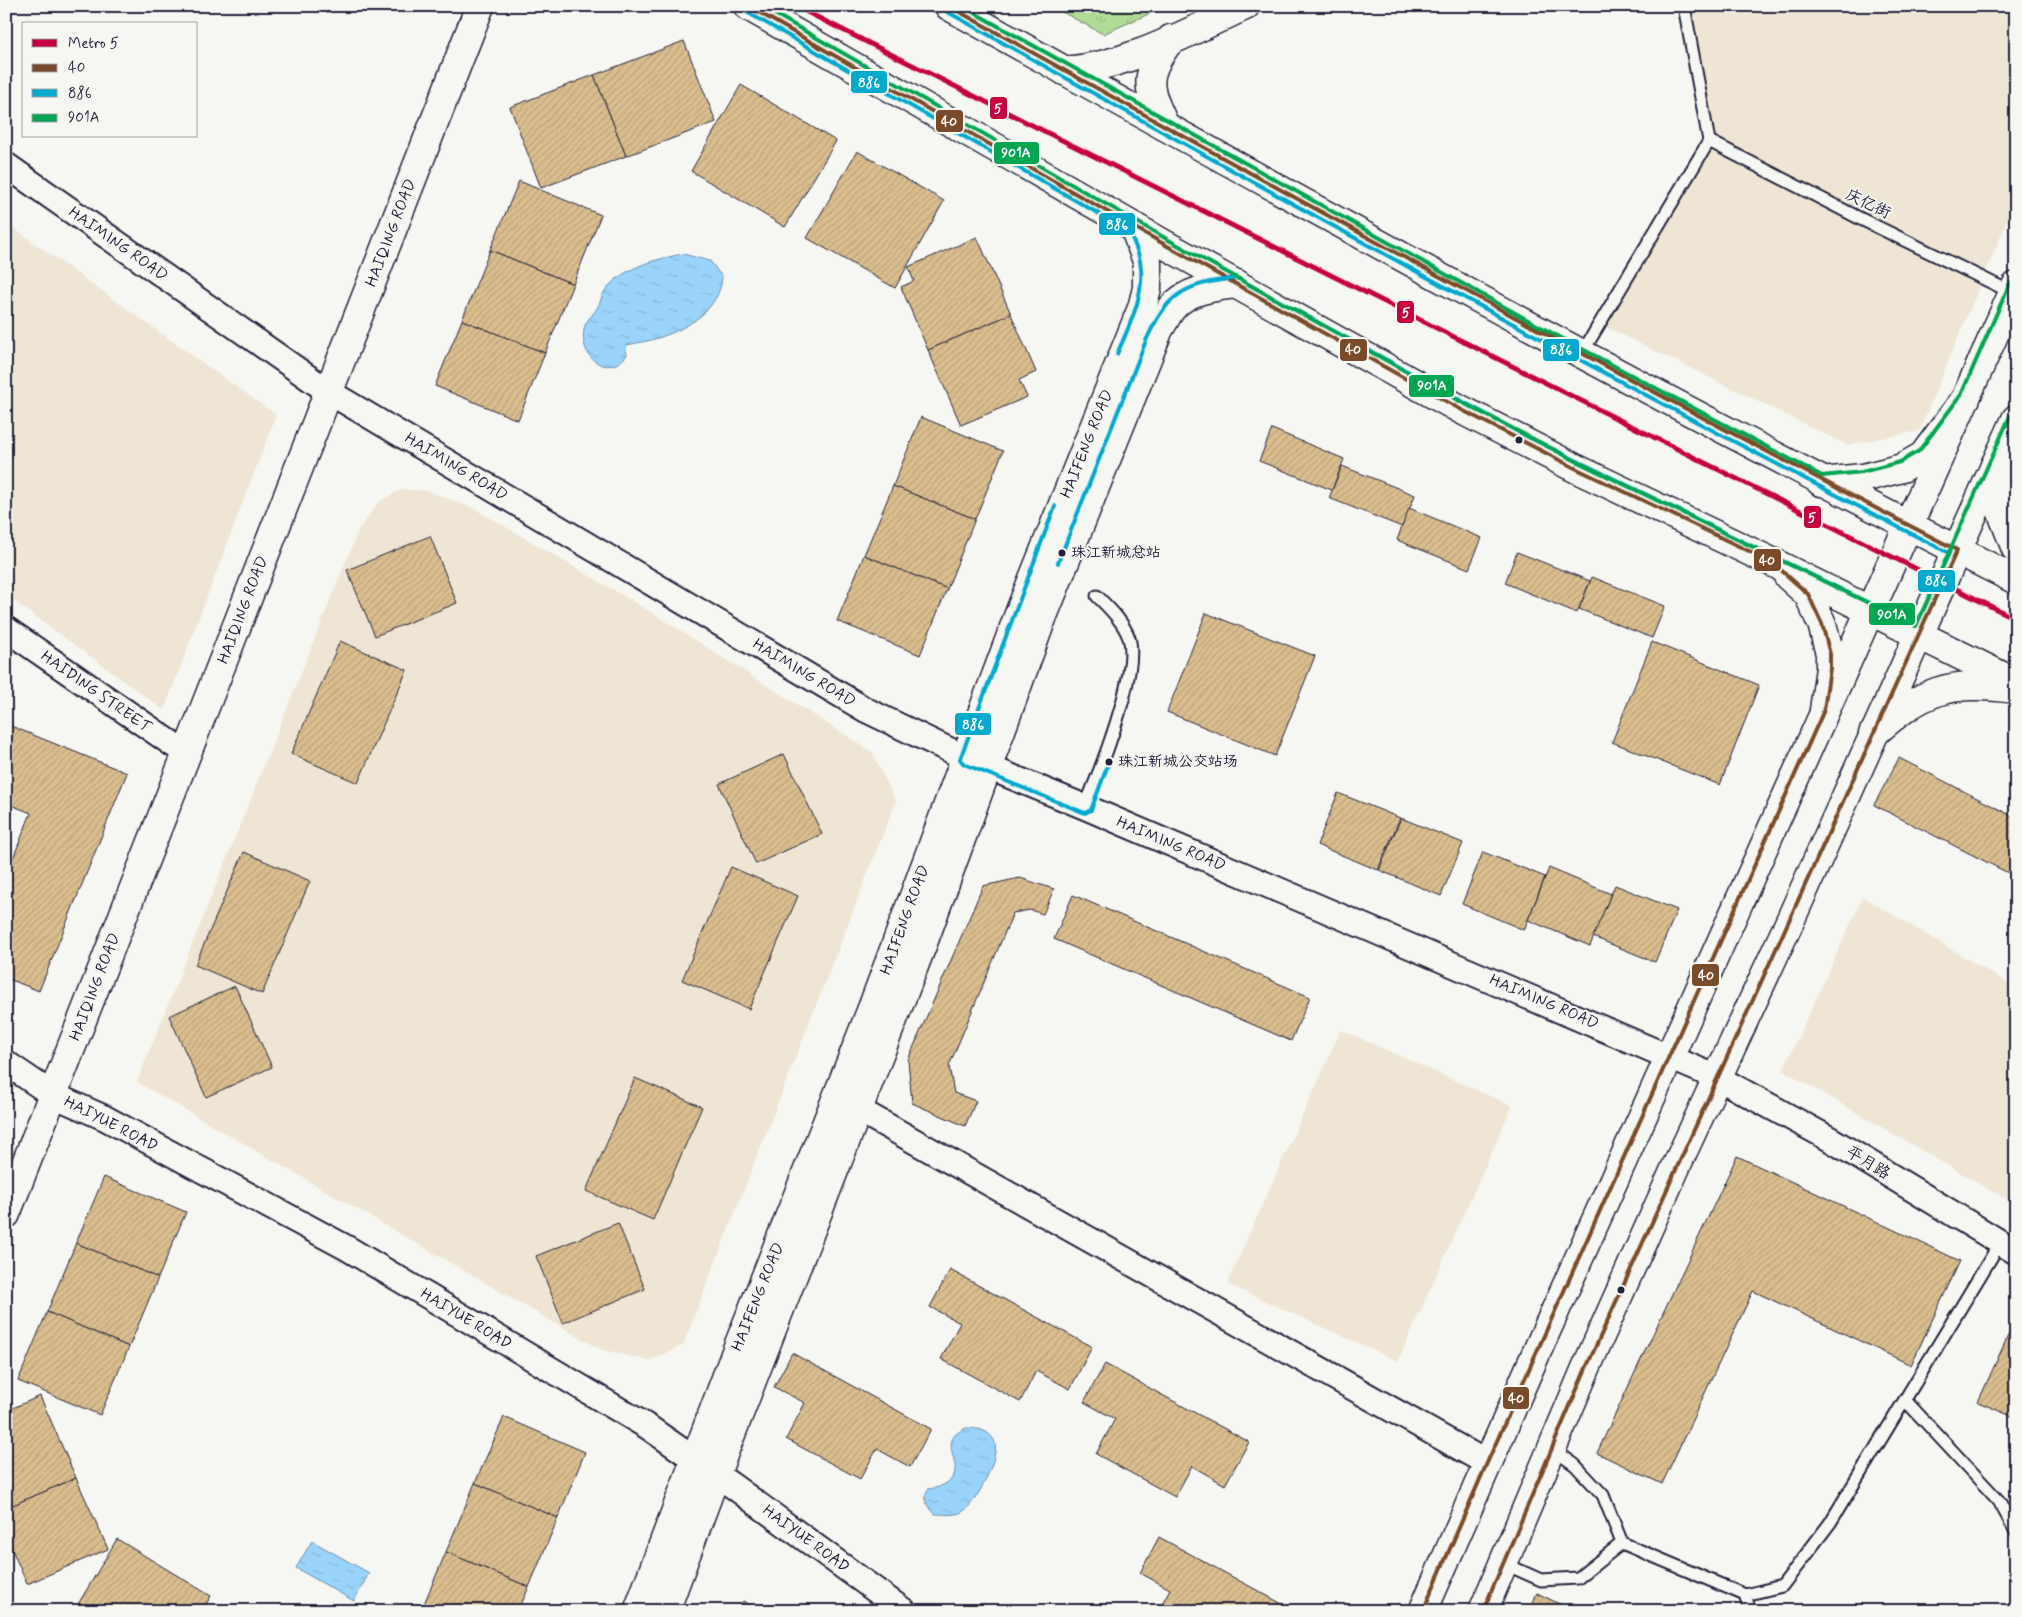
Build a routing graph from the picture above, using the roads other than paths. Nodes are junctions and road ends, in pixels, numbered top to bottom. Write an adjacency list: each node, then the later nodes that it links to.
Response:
1 (480, 6): 15 (main road, HAIQING ROAD)
2 (748, 6): 11 (main road)
3 (949, 6): 7 (main road)
4 (1245, 6): 6 (main road)
5 (1684, 6): 9 (lane)
6 (1171, 39): 7 (main road); 8 (main road)
7 (1065, 71): 8 (main road)
8 (1165, 126): 19 (main road)
9 (1709, 141): 13 (lane, 庆亿街); 14 (lane)
10 (6, 165): 15 (street, HAIMING ROAD)
11 (1134, 227): 12 (main road); 34 (main road, HAIFENG ROAD)
12 (1237, 284): 23 (main road); 34 (main road, HAIFENG ROAD)
13 (2013, 298): 16 (main road)
14 (1582, 353)
15 (329, 392): 33 (main road, HAIQING ROAD); 34 (street, HAIMING ROAD)
16 (1966, 398): 19 (main road); 20 (main road)
17 (2016, 420): 18 (main road)
18 (1995, 465): 21 (main road); 22 (main road)
19 (1821, 482): 20 (main road)
20 (1908, 526): 22 (main road); 26 (main road)
21 (2016, 549)
22 (1956, 550): 24 (main road); 28 (main road)
23 (1772, 562): 26 (main road); 31 (main road)
24 (2016, 580)
25 (1097, 596): 35 (lane)
26 (1870, 610): 28 (main road); 31 (main road)
27 (6, 629): 33 (street, HAIDING STREET)
28 (1918, 634): 29 (main road); 32 (main road)
29 (2016, 683)
30 (2016, 690): 32 (main road)
31 (1824, 710): 36 (main road)
32 (1873, 734): 38 (main road)
33 (186, 754): 39 (main road, HAIQING ROAD)
34 (976, 762): 35 (street, HAIMING ROAD); 40 (main road, HAIFENG ROAD)
35 (1085, 807): 36 (street, HAIMING ROAD)
36 (1670, 1056): 38 (street, HAIMING ROAD); 45 (main road)
37 (6, 1063): 39 (street, HAIYUE ROAD)
38 (1718, 1078): 42 (street, 平月路); 44 (main road)
39 (53, 1095): 41 (main road, HAIQING ROAD); 46 (street, HAIYUE ROAD)
40 (847, 1104): 45 (street); 46 (main road, HAIFENG ROAD)
41 (6, 1214)
42 (2008, 1248): 43 (lane)
43 (1905, 1400): 47 (lane); 50 (lane)
44 (1552, 1448): 48 (lane); 49 (main road)
45 (1486, 1464): 54 (main road)
46 (705, 1467): 51 (main road, HAIFENG ROAD); 52 (main road, HAIFENG ROAD); 53 (street, HAIYUE ROAD)
47 (2016, 1532)
48 (1622, 1543): 49 (lane); 50 (lane)
49 (1503, 1563): 55 (main road)
50 (1745, 1595): 56 (lane)
51 (638, 1611)
52 (665, 1611)
53 (904, 1611)
54 (1423, 1611)
55 (1483, 1611)
56 (1750, 1611)

